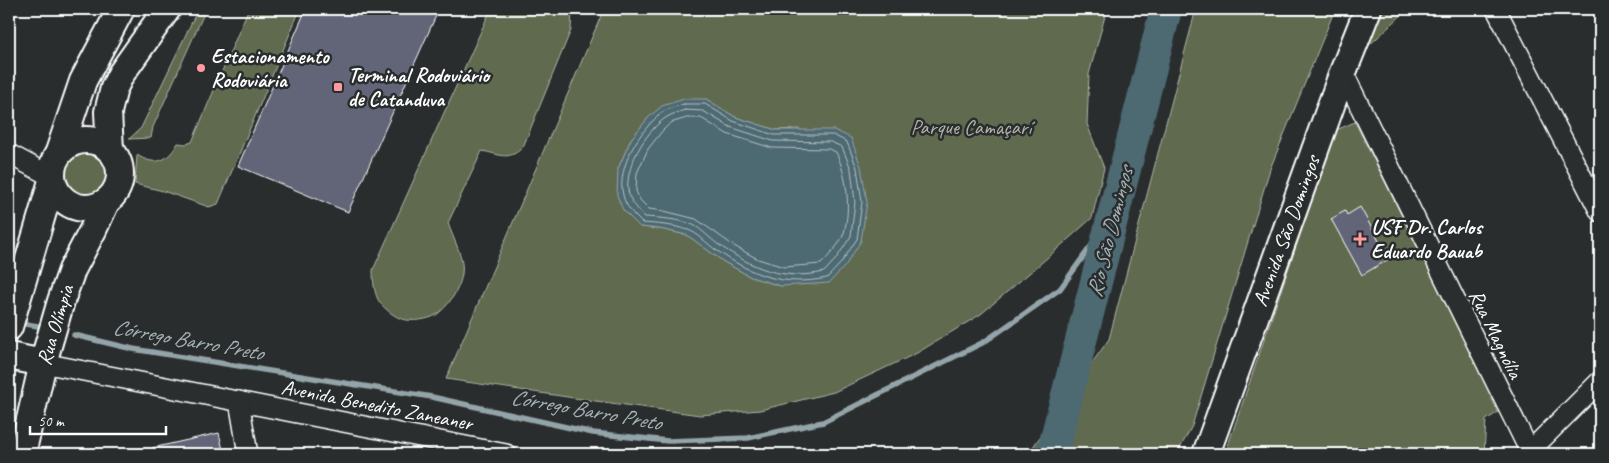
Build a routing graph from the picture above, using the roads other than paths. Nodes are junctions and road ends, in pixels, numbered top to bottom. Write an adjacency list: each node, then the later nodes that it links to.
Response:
1 (122, 9): 8 (main road, Rua Olímpia)
2 (167, 9): 6 (main road)
3 (1368, 9): 5 (main road, Avenida São Domingos)
4 (1496, 9): 10 (street)
5 (1342, 72): 17 (street, Rua Magnólia); 21 (main road, Avenida São Domingos)
6 (110, 150): 8 (main road); 9 (main road)
7 (16, 158): 8 (street)
8 (55, 166): 9 (main road); 11 (main road, Rua Olímpia)
9 (106, 202): 14 (main road, Rua Olímpia)
10 (1600, 212)
11 (18, 268): 12 (main road, Rua Olímpia)
12 (9, 327)
13 (9, 356): 14 (main road)
14 (43, 363): 16 (street, Avenida Benedito Zaneaner); 18 (main road, Rua Olímpia)
15 (1600, 381): 17 (street)
16 (239, 401): 19 (street); 20 (street, Avenida Benedito Zaneaner)
17 (1530, 453)
18 (22, 454)
19 (248, 454)
20 (506, 454)
21 (1206, 454)

